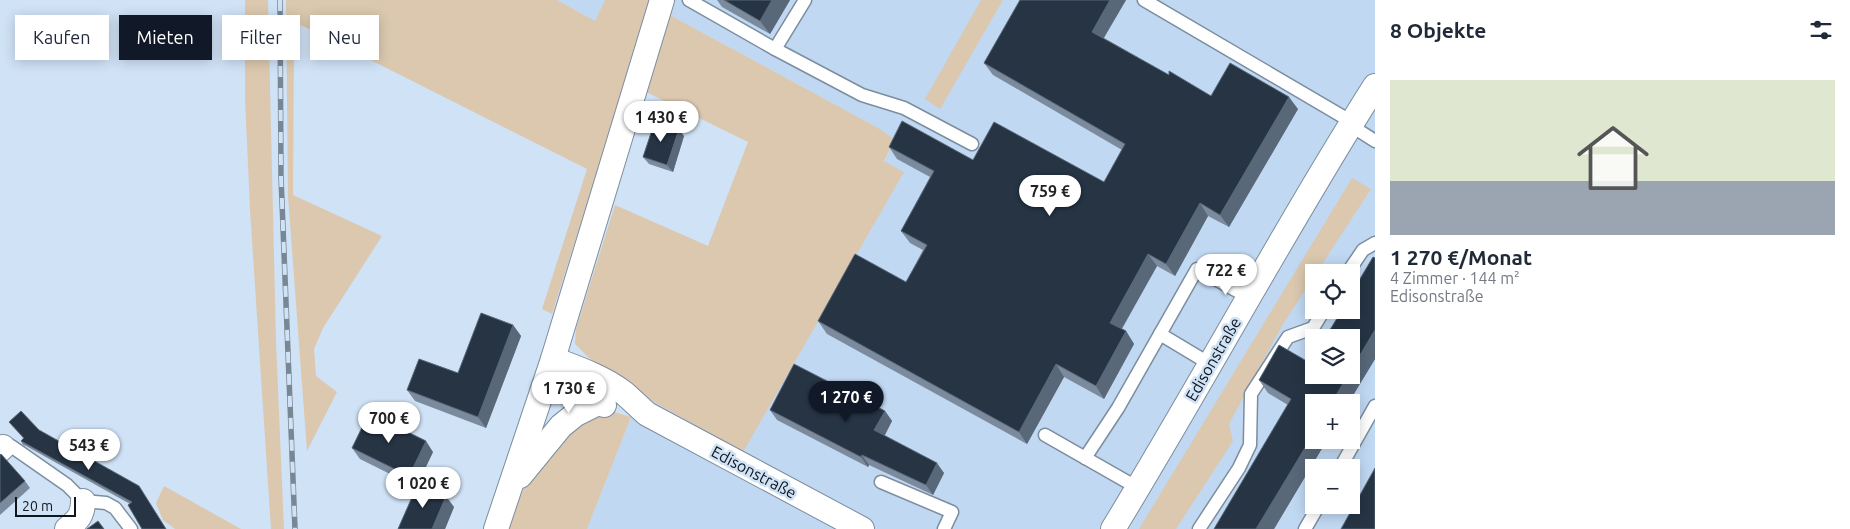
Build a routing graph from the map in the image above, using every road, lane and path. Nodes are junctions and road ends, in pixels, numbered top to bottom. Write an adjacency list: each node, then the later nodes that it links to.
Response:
1 (662, 0): 16 (street)
2 (689, 0): 5 (lane)
3 (805, 0): 6 (lane)
4 (1144, 0): 8 (lane)
5 (705, 4): 6 (lane)
6 (776, 49): 10 (lane)
7 (1375, 86): 8 (street, Edisonstraße)
8 (1351, 124): 9 (lane); 13 (street, Edisonstraße)
9 (1375, 141)
10 (972, 144)
11 (1375, 243): 12 (lane)
12 (1353, 264)
13 (1248, 297): 15 (lane); 17 (street, Edisonstraße)
14 (1318, 319): 37 (lane)
15 (1160, 334): 17 (lane); 24 (lane)
16 (553, 359): 18 (street); 21 (street, Edisonstraße)
17 (1210, 364): 27 (street, Edisonstraße)
18 (545, 385): 19 (street, Edisonstraße); 28 (street)
19 (602, 404): 21 (street, Edisonstraße); 28 (street)
20 (1375, 406): 25 (lane)
21 (647, 414): 34 (street, Edisonstraße)
22 (1045, 435): 24 (lane)
23 (1, 448): 29 (lane)
24 (1086, 458): 27 (lane)
25 (1345, 459)
26 (880, 482): 35 (lane)
27 (1138, 488): 36 (street, Edisonstraße)
28 (509, 489): 33 (street)
29 (83, 500): 31 (street); 32 (lane)
30 (1314, 514): 38 (lane)
31 (67, 529)
32 (131, 529)
33 (496, 529)
34 (862, 529)
35 (944, 529)
36 (1114, 529)
37 (1199, 529)
38 (1305, 529)

